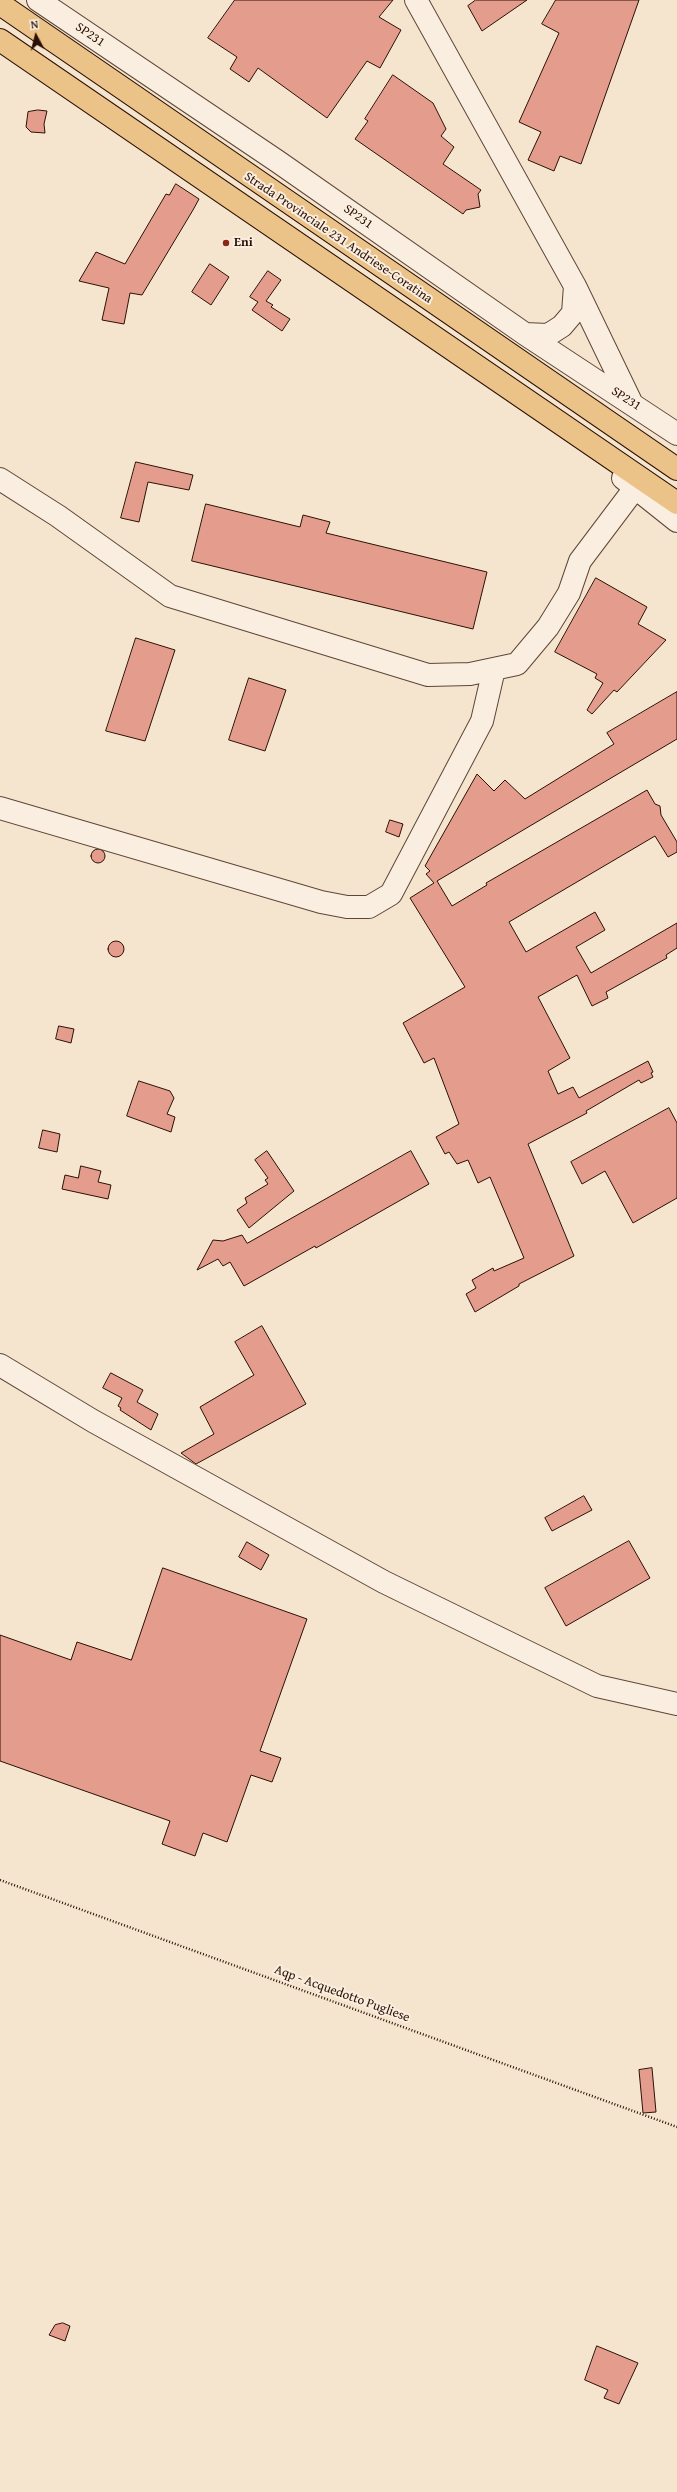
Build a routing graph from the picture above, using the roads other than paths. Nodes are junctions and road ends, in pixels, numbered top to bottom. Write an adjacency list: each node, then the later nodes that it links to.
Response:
1 (38, 0): 6 (street, SP231)
2 (416, 0): 5 (street)
3 (0, 4): 10 (highway, Strada Provinciale 231 Andriese-Coratina / SP231)
4 (0, 40): 8 (highway, Strada Provinciale 231 Andriese-Coratina)
5 (575, 286): 6 (street); 7 (street)
6 (525, 334): 7 (street, SP231)
7 (631, 402): 9 (street, SP231)
8 (535, 408): 12 (street); 13 (highway, Strada Provinciale 231 Andriese-Coratina)
9 (677, 434)
10 (677, 469)
11 (0, 479): 15 (street)
12 (635, 488): 14 (street); 15 (street)
13 (677, 503)
14 (677, 521)
15 (494, 669): 16 (street)
16 (0, 808)
17 (0, 1365): 18 (street)
18 (677, 1704)

